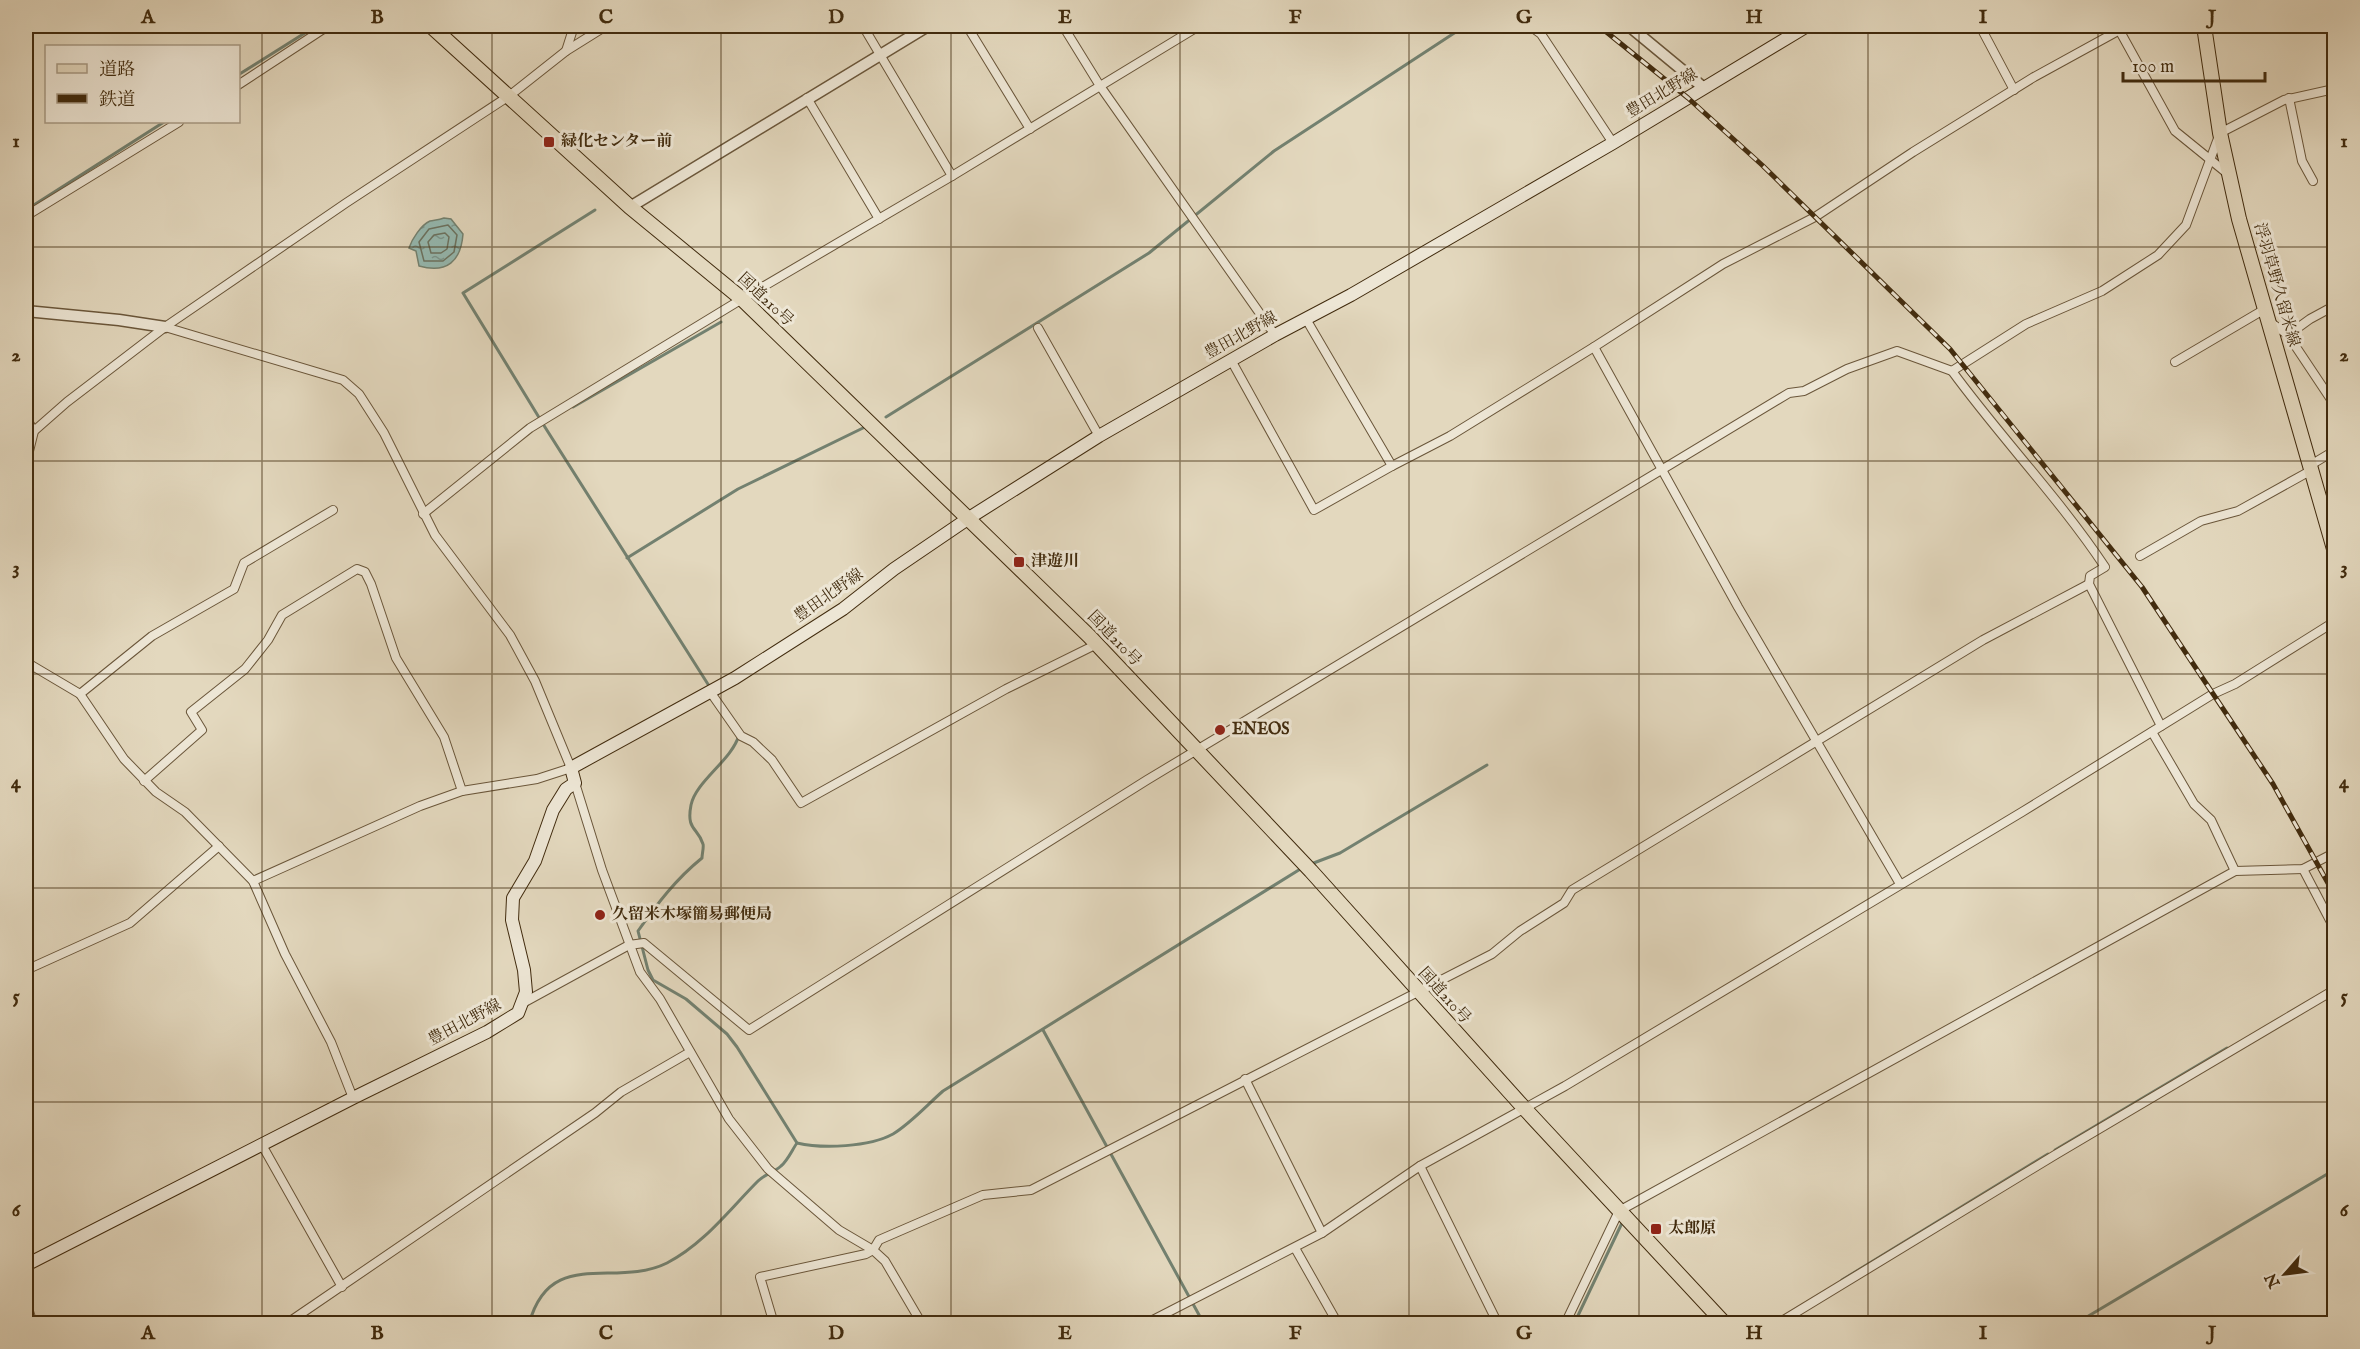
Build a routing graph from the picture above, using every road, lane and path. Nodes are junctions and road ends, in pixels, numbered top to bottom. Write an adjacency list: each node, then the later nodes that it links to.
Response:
1 (328, 26): 18 (street)
2 (431, 26): 23 (main road, 国道210号)
3 (574, 26): 16 (street)
4 (606, 26): 16 (street)
5 (863, 26): 17 (street)
6 (928, 26): 17 (street)
7 (967, 26): 27 (street)
8 (1063, 26): 19 (street)
9 (1199, 26): 19 (street)
10 (1530, 26): 29 (street)
11 (1629, 26): 20 (street)
12 (1807, 26): 20 (main road, 豊田北野線)
13 (1980, 26): 22 (street)
14 (2204, 26): 28 (main road, 浮羽草野久留米線)
15 (2121, 27): 22 (street); 30 (street)
16 (566, 51): 23 (street)
17 (879, 55): 24 (street); 32 (street)
18 (240, 85)
19 (1100, 86): 27 (street); 44 (street)
20 (1704, 88): 29 (main road, 豊田北野線)
21 (2334, 88): 25 (street)
22 (2014, 90): 46 (street)
23 (509, 96): 34 (main road, 国道210号); 42 (street)
24 (807, 98): 34 (street); 36 (street)
25 (2289, 98): 28 (street); 33 (street)
26 (178, 123): 35 (street)
27 (1030, 129): 32 (street)
28 (2220, 133): 30 (street); 31 (main road, 浮羽草野久留米線)
29 (1613, 143): 41 (main road, 豊田北野線)
30 (2209, 159): 31 (street); 49 (street)
31 (2229, 174): 40 (main road, 浮羽草野久留米線)
32 (952, 176): 36 (street)
33 (2313, 181)
34 (630, 207): 37 (main road, 国道210号)
35 (26, 216)
36 (879, 219): 37 (street)
37 (742, 299): 60 (street); 61 (main road, 国道210号)
38 (2334, 306): 45 (street)
39 (26, 311): 42 (street)
40 (2268, 315): 45 (street); 48 (street); 58 (main road, 浮羽草野久留米線)
41 (1306, 319): 44 (main road, 豊田北野線); 56 (street)
42 (165, 327): 52 (street); 60 (street)
43 (1038, 328): 53 (street)
44 (1275, 335): 47 (main road, 豊田北野線)
45 (2288, 335): 50 (street)
46 (1594, 347): 56 (street); 57 (street)
47 (1231, 360): 53 (main road, 豊田北野線); 56 (street)
48 (2175, 362)
49 (1952, 371): 57 (street); 64 (street)
50 (2334, 404)
51 (26, 418): 52 (street)
52 (34, 431): 55 (street)
53 (1099, 436): 61 (main road, 豊田北野線)
54 (2334, 451): 58 (street)
55 (26, 463)
56 (1392, 466)
57 (1664, 470): 72 (street); 73 (street)
58 (2310, 471): 62 (main road, 浮羽草野久留米線); 63 (street)
59 (333, 510): 69 (street)
60 (423, 514): 74 (street)
61 (969, 518): 66 (main road, 国道210号); 68 (main road, 豊田北野線)
62 (2334, 549)
63 (2140, 556)
64 (2089, 584): 70 (street); 72 (street)
65 (2334, 622): 70 (street)
66 (1097, 644): 68 (street); 73 (main road, 国道210号)
67 (26, 662): 69 (street)
68 (711, 693): 74 (main road, 豊田北野線)
69 (80, 694): 75 (street)
70 (2161, 726): 71 (street)
71 (2152, 732): 81 (street); 83 (street)
72 (1816, 742): 83 (street); 88 (street)
73 (1198, 750): 85 (street); 88 (main road, 国道210号)
74 (570, 768): 76 (main road); 77 (street)
75 (144, 781): 77 (street); 78 (street)
76 (575, 783): 85 (street); 89 (main road, 豊田北野線)
77 (462, 791): 82 (street)
78 (219, 846): 82 (street); 86 (street)
79 (2334, 853): 80 (street)
80 (2303, 869): 81 (street); 84 (street)
81 (2235, 871): 96 (street)
82 (253, 881): 92 (street)
83 (1900, 884): 93 (street)
84 (2334, 928)
85 (629, 945): 89 (street); 90 (street)
86 (26, 969)
87 (2334, 990): 112 (street)
88 (1418, 991): 91 (street); 93 (main road, 国道210号)
89 (523, 1003): 92 (main road, 豊田北野線)
90 (690, 1052): 99 (street); 101 (street)
91 (1245, 1079): 97 (street); 99 (street)
92 (353, 1098): 94 (main road, 豊田北野線)
93 (1525, 1109): 95 (street); 96 (main road, 国道210号)
94 (262, 1145): 100 (main road, 豊田北野線); 101 (street)
95 (1420, 1166): 97 (street); 109 (street)
96 (1619, 1211): 110 (street); 111 (main road, 国道210号)
97 (1322, 1233): 98 (street)
98 (1295, 1248): 107 (street); 108 (street)
99 (873, 1250): 105 (street); 106 (street)
100 (26, 1265)
101 (342, 1287): 104 (street)
102 (26, 1302): 103 (street)
103 (33, 1323)
104 (286, 1323)
105 (774, 1323)
106 (922, 1323)
107 (1145, 1323)
108 (1338, 1323)
109 (1498, 1323)
110 (1565, 1323)
111 (1725, 1323)
112 (1777, 1323)

